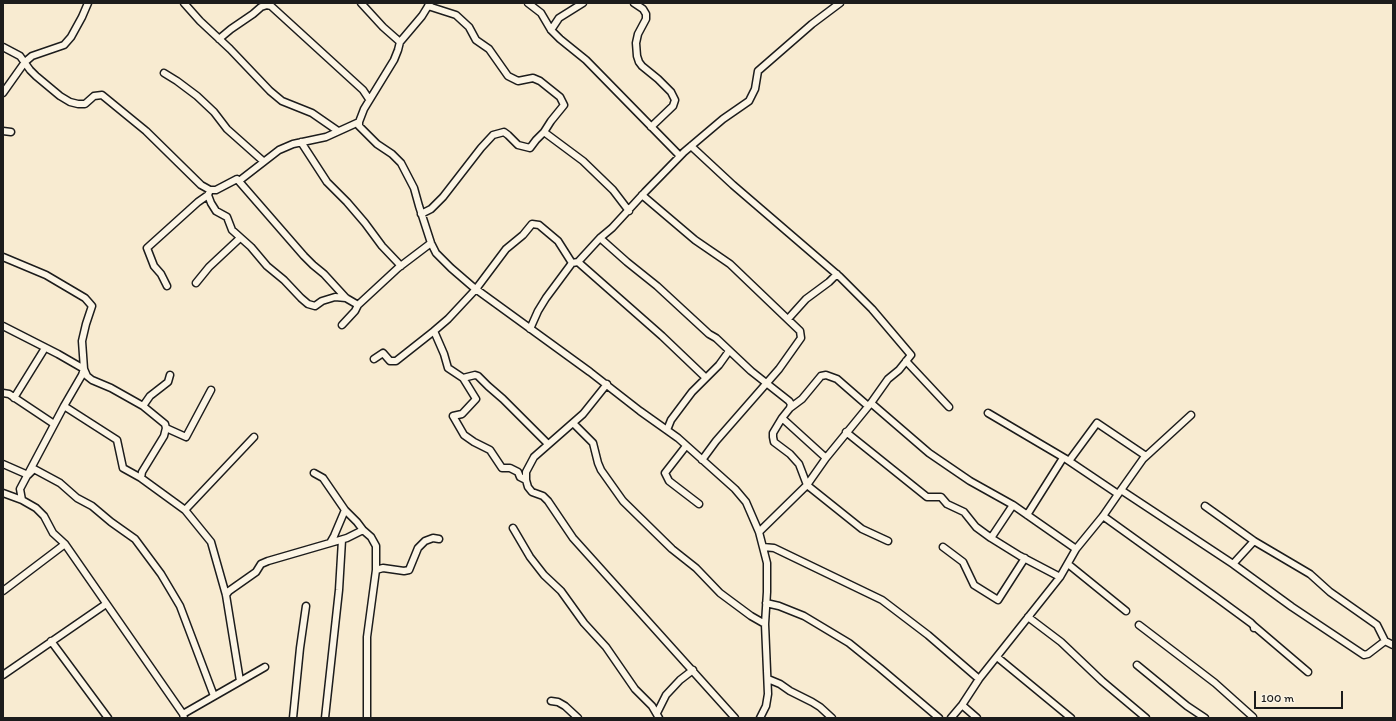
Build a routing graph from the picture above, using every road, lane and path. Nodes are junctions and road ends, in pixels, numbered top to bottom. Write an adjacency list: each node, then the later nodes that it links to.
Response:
1 (88, 3): 13 (street)
2 (184, 3): 10 (street)
3 (361, 3): 11 (street)
4 (528, 3): 9 (street)
5 (583, 3): 9 (street)
6 (634, 3): 18 (street)
7 (840, 3): 24 (street)
8 (429, 5): 11 (street); 22 (street)
9 (552, 30): 18 (street)
10 (219, 39): 16 (street); 20 (street)
11 (400, 42): 16 (street)
12 (3, 47): 13 (street)
13 (25, 62): 15 (street); 28 (street)
14 (164, 73): 26 (street)
15 (3, 93)
16 (369, 99): 17 (street)
17 (359, 122): 20 (street); 31 (street)
18 (652, 127): 25 (street)
19 (3, 131): 21 (street)
20 (338, 131): 23 (street)
21 (11, 132)
22 (544, 132): 30 (street); 31 (street)
23 (301, 142): 26 (street); 37 (street)
24 (691, 146): 25 (street); 38 (street)
25 (680, 156): 29 (street)
26 (263, 161): 27 (street)
27 (239, 181): 28 (street); 42 (street)
28 (209, 193): 32 (street); 40 (street)
29 (642, 195): 30 (street); 44 (street)
30 (629, 210): 33 (street)
31 (421, 214): 34 (street)
32 (240, 238): 39 (street); 42 (street)
33 (600, 238): 36 (street); 50 (street)
34 (431, 243): 37 (street); 41 (street)
35 (3, 257): 53 (street)
36 (575, 262): 41 (street); 47 (street); 56 (street)
37 (401, 266): 43 (street)
38 (837, 274): 44 (street); 52 (street)
39 (196, 283)
40 (167, 286)
41 (476, 289): 47 (street); 48 (street)
42 (346, 298): 43 (street)
43 (358, 305): 45 (street)
44 (788, 319): 58 (street)
45 (342, 325)
46 (3, 326): 49 (street)
47 (530, 328): 57 (street)
48 (434, 331): 51 (street); 55 (street)
49 (45, 348): 53 (street); 61 (street)
50 (729, 351): 56 (street); 58 (street)
51 (374, 358)
52 (906, 362): 62 (street); 65 (street)
53 (84, 369): 63 (street); 64 (street)
54 (170, 375): 64 (street)
55 (462, 378): 76 (street); 87 (street)
56 (706, 378): 73 (street)
57 (607, 384): 70 (street); 73 (street)
58 (767, 384): 66 (street); 81 (street)
59 (211, 390): 72 (street)
60 (3, 393): 61 (street)
61 (14, 398): 71 (street)
62 (870, 404): 66 (street); 74 (street); 93 (street)
63 (64, 406): 71 (street); 86 (street)
64 (143, 406): 72 (street)
65 (949, 407)
66 (790, 408): 69 (street)
67 (988, 413): 80 (street)
68 (1191, 415): 78 (street)
69 (782, 418): 79 (street); 88 (street)
70 (573, 423): 76 (street); 124 (street)
71 (54, 424): 85 (street)
72 (166, 428): 86 (street)
73 (667, 430): 77 (street)
74 (846, 432): 79 (street); 102 (street)
75 (254, 437): 95 (street)
76 (548, 444): 87 (street)
77 (686, 446): 81 (street); 92 (street)
78 (1146, 456): 82 (street); 89 (street)
79 (826, 458): 88 (street)
80 (1063, 458): 82 (street); 97 (street)
81 (702, 460): 101 (street)
82 (1069, 461): 89 (street)
83 (3, 464): 85 (street)
84 (314, 473): 96 (street)
85 (28, 475): 91 (street); 138 (street)
86 (141, 478): 95 (street)
87 (526, 480): 132 (street)
88 (807, 485): 101 (street); 105 (street)
89 (1120, 492): 98 (street); 114 (street)
90 (3, 493): 91 (street)
91 (22, 500): 108 (street)
92 (699, 504)
93 (1012, 505): 97 (street); 102 (street)
94 (1204, 506): 106 (street)
95 (185, 510): 118 (street)
96 (345, 510): 100 (street); 107 (street)
97 (1027, 515): 111 (street)
98 (1103, 516): 111 (street); 133 (street)
99 (513, 528): 141 (street)
100 (362, 530): 104 (street); 115 (street)
101 (759, 532): 109 (street)
102 (991, 538): 112 (street)
103 (439, 539): 115 (street)
104 (342, 540): 107 (street); 145 (street)
105 (888, 541)
106 (1254, 541): 114 (street); 127 (street)
107 (330, 543): 118 (street)
108 (65, 544): 117 (street); 120 (street)
109 (763, 547): 119 (street); 136 (street)
110 (942, 548): 112 (street)
111 (1076, 548): 113 (street)
112 (1025, 558): 116 (street)
113 (1068, 564): 116 (street); 122 (street)
114 (1233, 564): 127 (street)
115 (376, 570): 146 (street)
116 (1060, 577): 123 (street)
117 (3, 591)
118 (226, 596): 137 (street)
119 (766, 603): 124 (street); 151 (street)
120 (106, 604): 126 (street); 142 (street)
121 (306, 606): 144 (street)
122 (1126, 611)
123 (1028, 617): 129 (street); 155 (street)
124 (765, 624): 135 (street)
125 (1139, 625): 157 (street)
126 (51, 641): 134 (street); 143 (street)
127 (1385, 641): 128 (street)
128 (1393, 644)
129 (996, 657): 136 (street); 154 (street)
130 (1137, 665): 156 (street)
131 (265, 667): 137 (street)
132 (693, 670): 141 (street); 148 (street)
133 (1308, 672)
134 (3, 675)
135 (768, 679): 149 (street); 150 (street)
136 (979, 679): 140 (street)
137 (240, 681): 138 (street)
138 (214, 696): 142 (street)
139 (551, 701): 147 (street)
140 (962, 705): 152 (street); 153 (street)
141 (658, 715)
142 (184, 716)
143 (108, 718)
144 (293, 718)
145 (326, 718)
146 (368, 718)
147 (578, 718)
148 (735, 718)
149 (760, 718)
150 (832, 718)
151 (939, 718)
152 (951, 718)
153 (977, 718)
154 (1070, 718)
155 (1146, 718)
156 (1205, 718)
157 (1253, 718)

